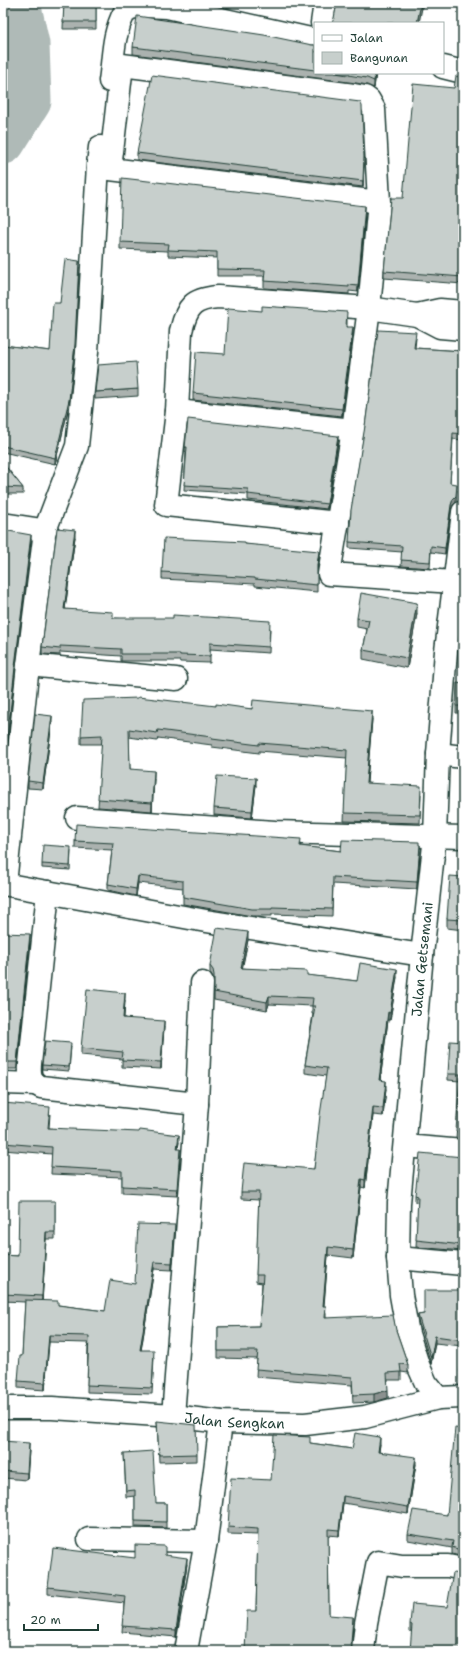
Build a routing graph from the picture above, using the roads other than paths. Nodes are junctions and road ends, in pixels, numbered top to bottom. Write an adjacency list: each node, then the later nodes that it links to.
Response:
1 (325, 3): 3 (street)
2 (168, 5): 4 (street); 17 (street)
3 (322, 22)
4 (314, 40)
5 (444, 67): 6 (street)
6 (463, 72)
7 (379, 202): 7 (street); 8 (street)
8 (369, 308): 10 (street); 12 (street); 13 (street)
9 (463, 312): 10 (street)
10 (417, 315): 11 (street)
11 (463, 329)
12 (177, 412): 13 (street); 15 (street)
13 (353, 430): 15 (street)
14 (463, 512): 18 (street, Jalan Getsemani)
15 (338, 523): 18 (street)
16 (3, 524): 17 (street)
17 (44, 533): 20 (street)
18 (454, 582): 19 (street, Jalan Getsemani)
19 (454, 651): 22 (street, Jalan Getsemani)
20 (28, 665): 21 (street); 27 (street)
21 (176, 679)
22 (438, 754): 23 (street); 25 (street, Jalan Getsemani)
23 (463, 757)
24 (77, 818): 25 (street)
25 (435, 836): 26 (street); 29 (street, Jalan Getsemani)
26 (463, 837)
27 (4, 884): 28 (street)
28 (48, 892): 29 (street); 32 (street)
29 (422, 955): 34 (street, Jalan Getsemani)
30 (202, 983): 33 (street)
31 (3, 1083): 32 (street)
32 (36, 1084): 33 (street)
33 (196, 1104): 41 (street)
34 (405, 1146): 35 (street); 36 (street, Jalan Getsemani)
35 (463, 1151)
36 (398, 1258): 37 (street); 39 (street, Jalan Getsemani)
37 (463, 1264)
38 (463, 1397): 39 (street, Jalan Sengkan)
39 (438, 1398): 42 (street, Jalan Sengkan)
40 (3, 1408): 41 (street, Jalan Sengkan)
41 (174, 1416): 42 (street, Jalan Sengkan)
42 (221, 1422): 44 (street)
43 (89, 1539): 44 (street)
44 (206, 1541): 46 (street)
45 (463, 1569): 47 (street)
46 (186, 1651)
47 (363, 1651)

